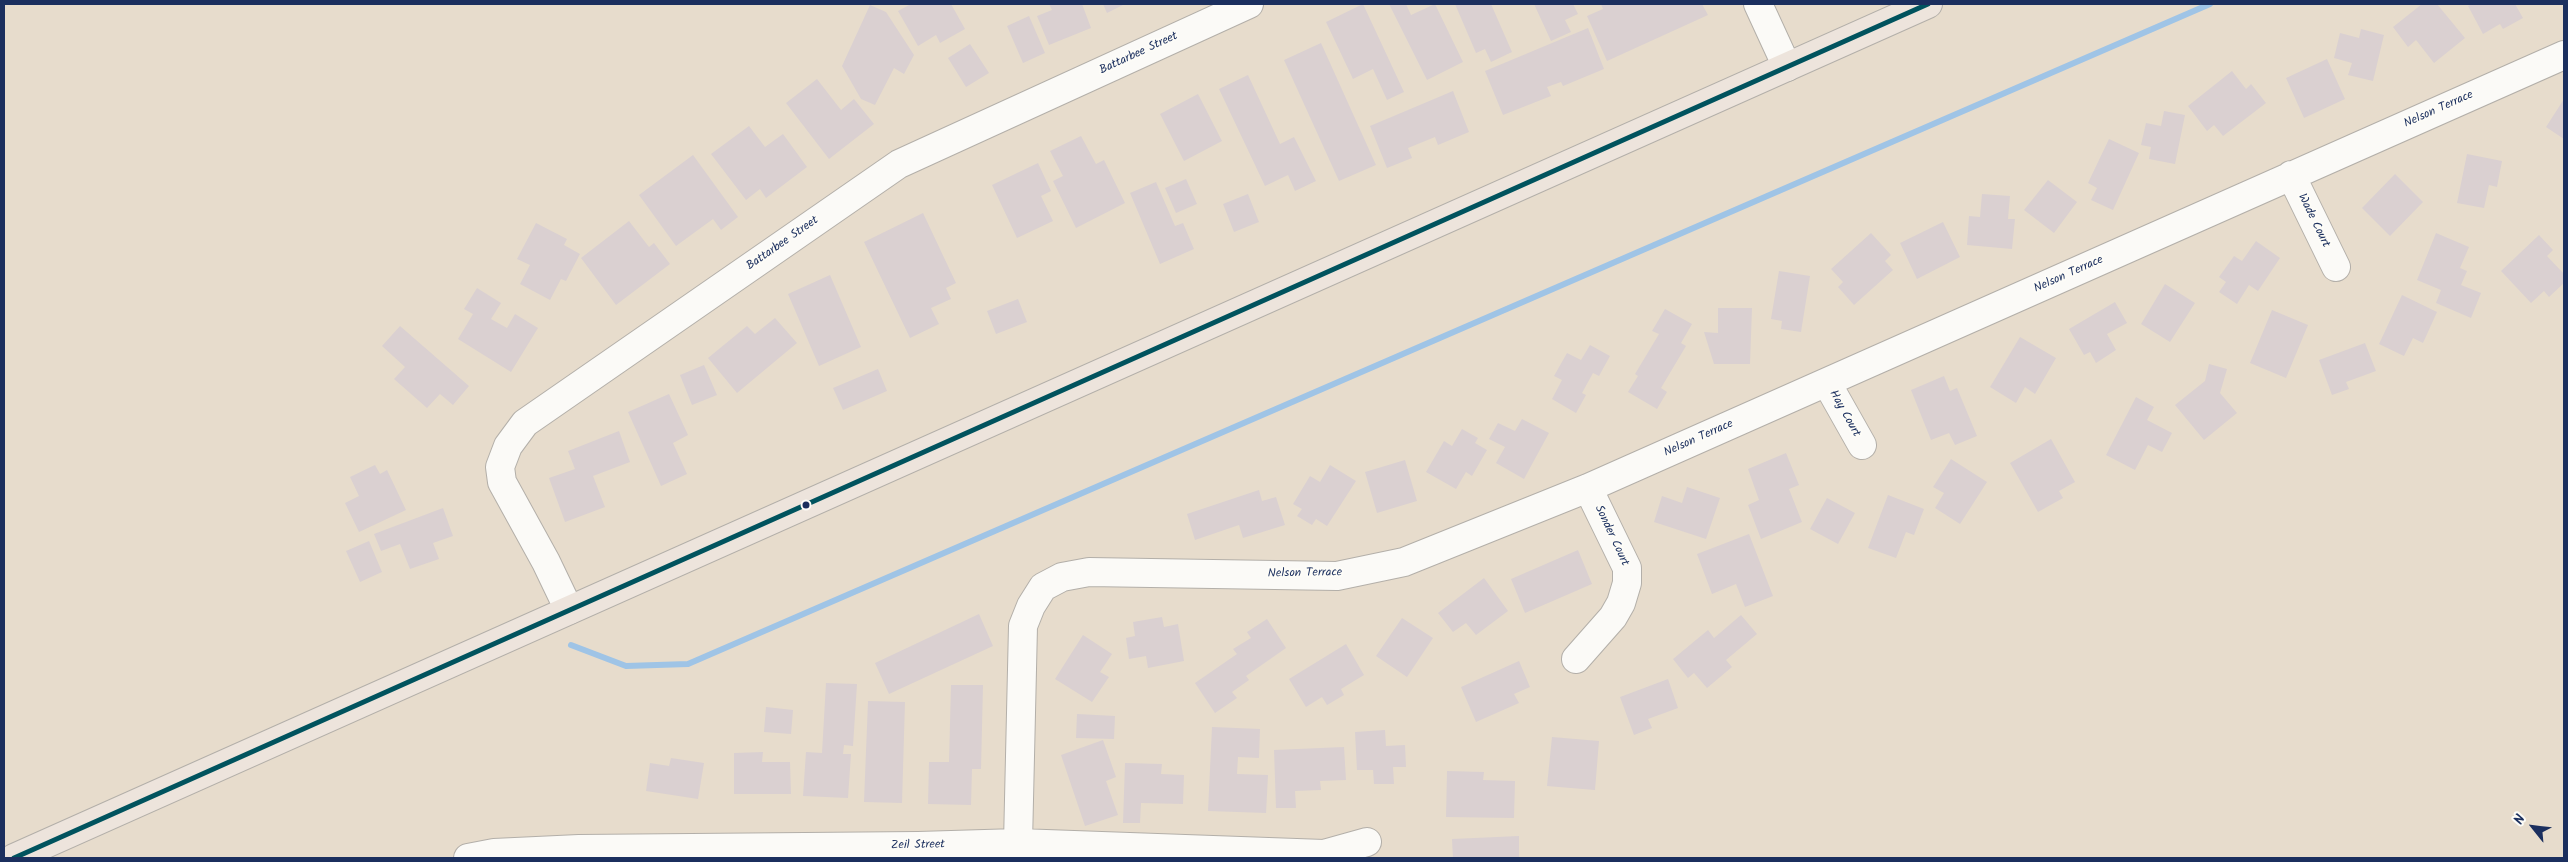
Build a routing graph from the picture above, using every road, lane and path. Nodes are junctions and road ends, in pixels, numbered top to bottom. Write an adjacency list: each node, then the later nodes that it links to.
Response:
1 (1249, 4): 11 (street, Battarbee Street)
2 (1758, 4): 5 (street)
3 (1928, 4): 5 (main road)
4 (2564, 55): 6 (street, Nelson Terrace)
5 (1788, 66): 11 (main road)
6 (2291, 175): 7 (street, Wade Court); 8 (street, Nelson Terrace)
7 (2336, 266)
8 (1827, 383): 9 (street, Hay Court); 10 (street, Nelson Terrace)
9 (1862, 445)
10 (1588, 488): 12 (street, Sonder Court); 14 (street, Nelson Terrace)
11 (569, 610): 15 (main road)
12 (1576, 659)
13 (1367, 842): 14 (street, Zeil Street)
14 (1018, 843): 16 (street, Zeil Street)
15 (14, 858)
16 (468, 858)

